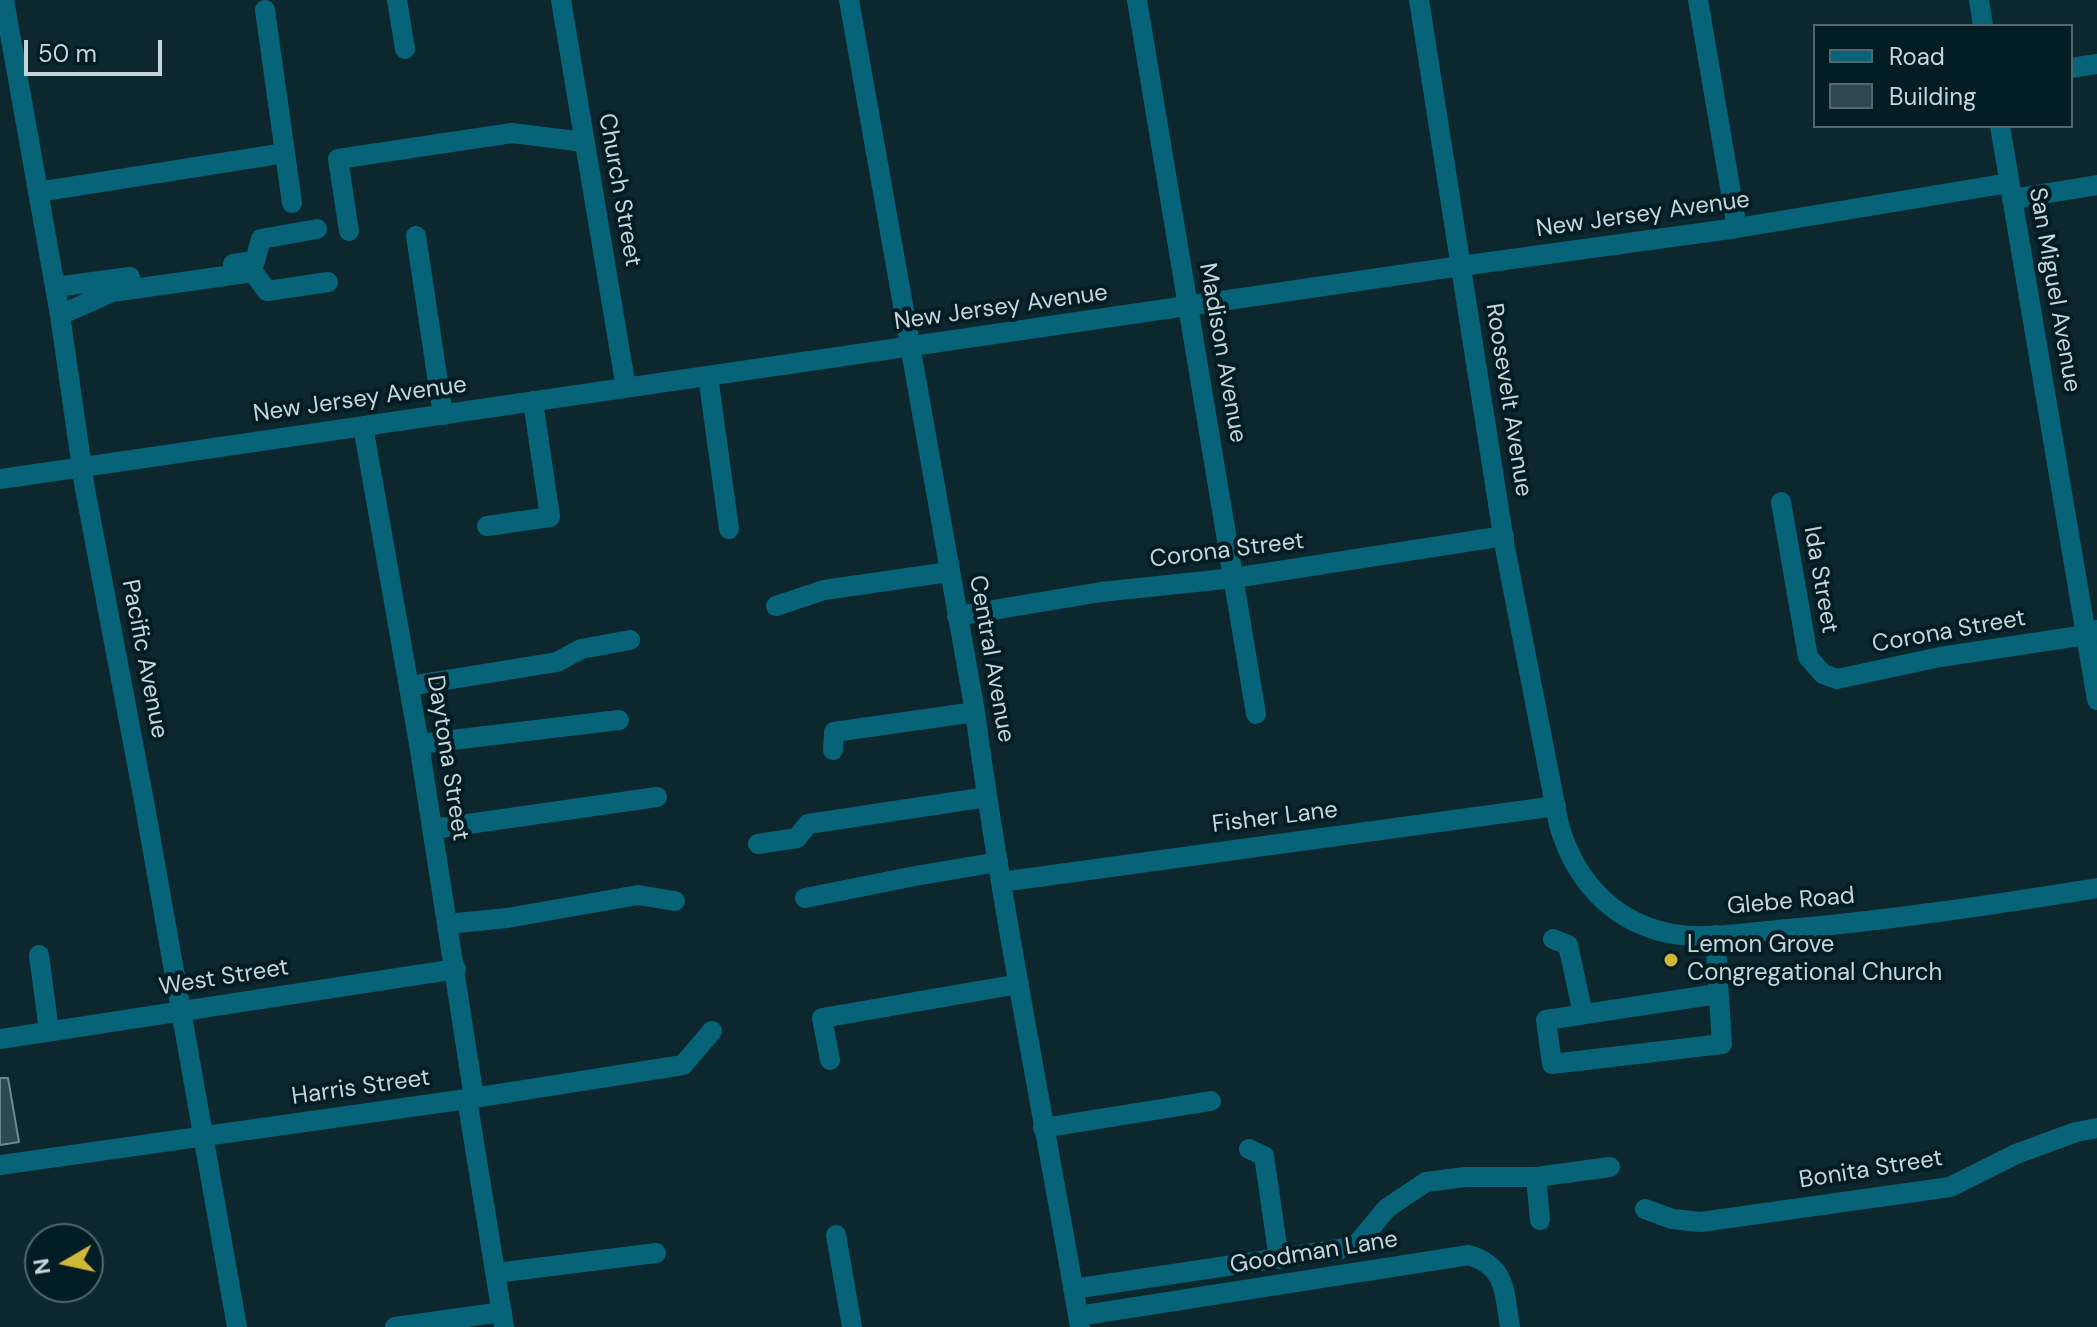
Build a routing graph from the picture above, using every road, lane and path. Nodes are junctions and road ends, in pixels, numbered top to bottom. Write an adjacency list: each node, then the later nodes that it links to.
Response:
1 (4, 0): 19 (street, Pacific Avenue)
2 (397, 0): 11 (street)
3 (561, 0): 15 (street, Church Street)
4 (849, 0): 30 (street, Central Avenue)
5 (1137, 0): 28 (street, Madison Avenue)
6 (1419, 0): 25 (street, Roosevelt Avenue)
7 (1698, 0): 21 (street)
8 (1979, 0): 10 (street)
9 (265, 10): 16 (street)
10 (1983, 24)
11 (405, 49)
12 (2097, 64): 13 (street)
13 (2073, 68)
14 (2000, 128): 18 (street, San Miguel Avenue)
15 (584, 142): 23 (street); 32 (street, Church Street)
16 (285, 153): 19 (street); 20 (street)
17 (2097, 185): 18 (street, New Jersey Avenue)
18 (2011, 191): 21 (street, New Jersey Avenue); 46 (street, San Miguel Avenue)
19 (38, 192): 27 (street, Pacific Avenue)
20 (292, 203)
21 (1737, 228): 25 (street, New Jersey Avenue)
22 (317, 229): 27 (street)
23 (349, 231)
24 (416, 236): 34 (street)
25 (1461, 266): 28 (street, New Jersey Avenue); 41 (street, Roosevelt Avenue)
26 (328, 282): 29 (street)
27 (55, 287): 29 (street, Pacific Avenue)
28 (1188, 307): 30 (street, New Jersey Avenue); 43 (street, Madison Avenue)
29 (60, 315): 36 (street, Pacific Avenue)
30 (910, 347): 31 (street, New Jersey Avenue); 42 (street, Central Avenue)
31 (708, 376): 32 (street, New Jersey Avenue); 40 (street)
32 (626, 388): 33 (street, New Jersey Avenue)
33 (533, 401): 34 (street, New Jersey Avenue); 39 (street)
34 (443, 415): 35 (street, New Jersey Avenue)
35 (363, 426): 36 (street, New Jersey Avenue); 49 (street, Daytona Street)
36 (81, 467): 37 (street, New Jersey Avenue); 72 (street, Pacific Avenue)
37 (0, 479)
38 (1781, 502): 48 (street, Ida Street)
39 (487, 526)
40 (729, 529)
41 (1504, 536): 43 (street, Corona Street); 58 (street, Roosevelt Avenue)
42 (949, 572): 44 (street); 45 (street, Central Avenue)
43 (1234, 578): 45 (street, Corona Street); 52 (street, Madison Avenue)
44 (776, 606)
45 (957, 616): 51 (street, Central Avenue)
46 (2091, 632): 48 (street, Corona Street); 50 (street, San Miguel Avenue)
47 (630, 640): 49 (street)
48 (1814, 665)
49 (409, 686): 54 (street, Daytona Street)
50 (2097, 700)
51 (975, 712): 55 (street); 57 (street, Central Avenue)
52 (1256, 714)
53 (619, 720): 54 (street)
54 (419, 744): 59 (street, Daytona Street)
55 (833, 750)
56 (657, 797): 59 (street)
57 (987, 797): 60 (street); 61 (street, Central Avenue)
58 (1556, 806): 61 (street, Fisher Lane); 66 (street, Glebe Road)
59 (433, 829): 65 (street, Daytona Street)
60 (758, 844)
61 (1000, 872): 63 (street, Fisher Lane); 70 (street, Central Avenue)
62 (2097, 888): 66 (street, Glebe Road)
63 (805, 898)
64 (675, 901): 65 (street)
65 (448, 924): 69 (street, Daytona Street)
66 (1715, 935): 71 (street)
67 (1553, 939): 73 (street)
68 (39, 955): 74 (street)
69 (456, 969): 72 (street, West Street); 78 (street, Daytona Street)
70 (1019, 984): 77 (street); 80 (street, Central Avenue)
71 (1717, 994): 73 (street); 73 (street)
72 (181, 1011): 74 (street, West Street); 82 (street, Pacific Avenue)
73 (1583, 1014)
74 (49, 1031): 76 (street, West Street)
75 (712, 1031): 78 (street, Harris Street)
76 (0, 1039)
77 (830, 1060)
78 (470, 1099): 82 (street, Harris Street); 92 (street, Daytona Street)
79 (1211, 1101): 80 (street)
80 (1043, 1128): 93 (street, Central Avenue)
81 (2097, 1128): 87 (street, Bonita Street)
82 (203, 1137): 84 (street, Harris Street); 96 (street, Pacific Avenue)
83 (1249, 1149): 91 (street)
84 (0, 1165)
85 (1610, 1167): 86 (street)
86 (1536, 1177): 88 (street); 91 (street)
87 (1645, 1209)
88 (1540, 1220)
89 (836, 1235): 98 (street)
90 (656, 1253): 92 (street)
91 (1279, 1259): 93 (street)
92 (496, 1273): 94 (street, Daytona Street)
93 (1073, 1289): 95 (street, Central Avenue)
94 (503, 1320): 97 (street)
95 (1079, 1322): 99 (street, Goodman Lane)
96 (237, 1327)
97 (395, 1327)
98 (852, 1327)
99 (1510, 1327)

